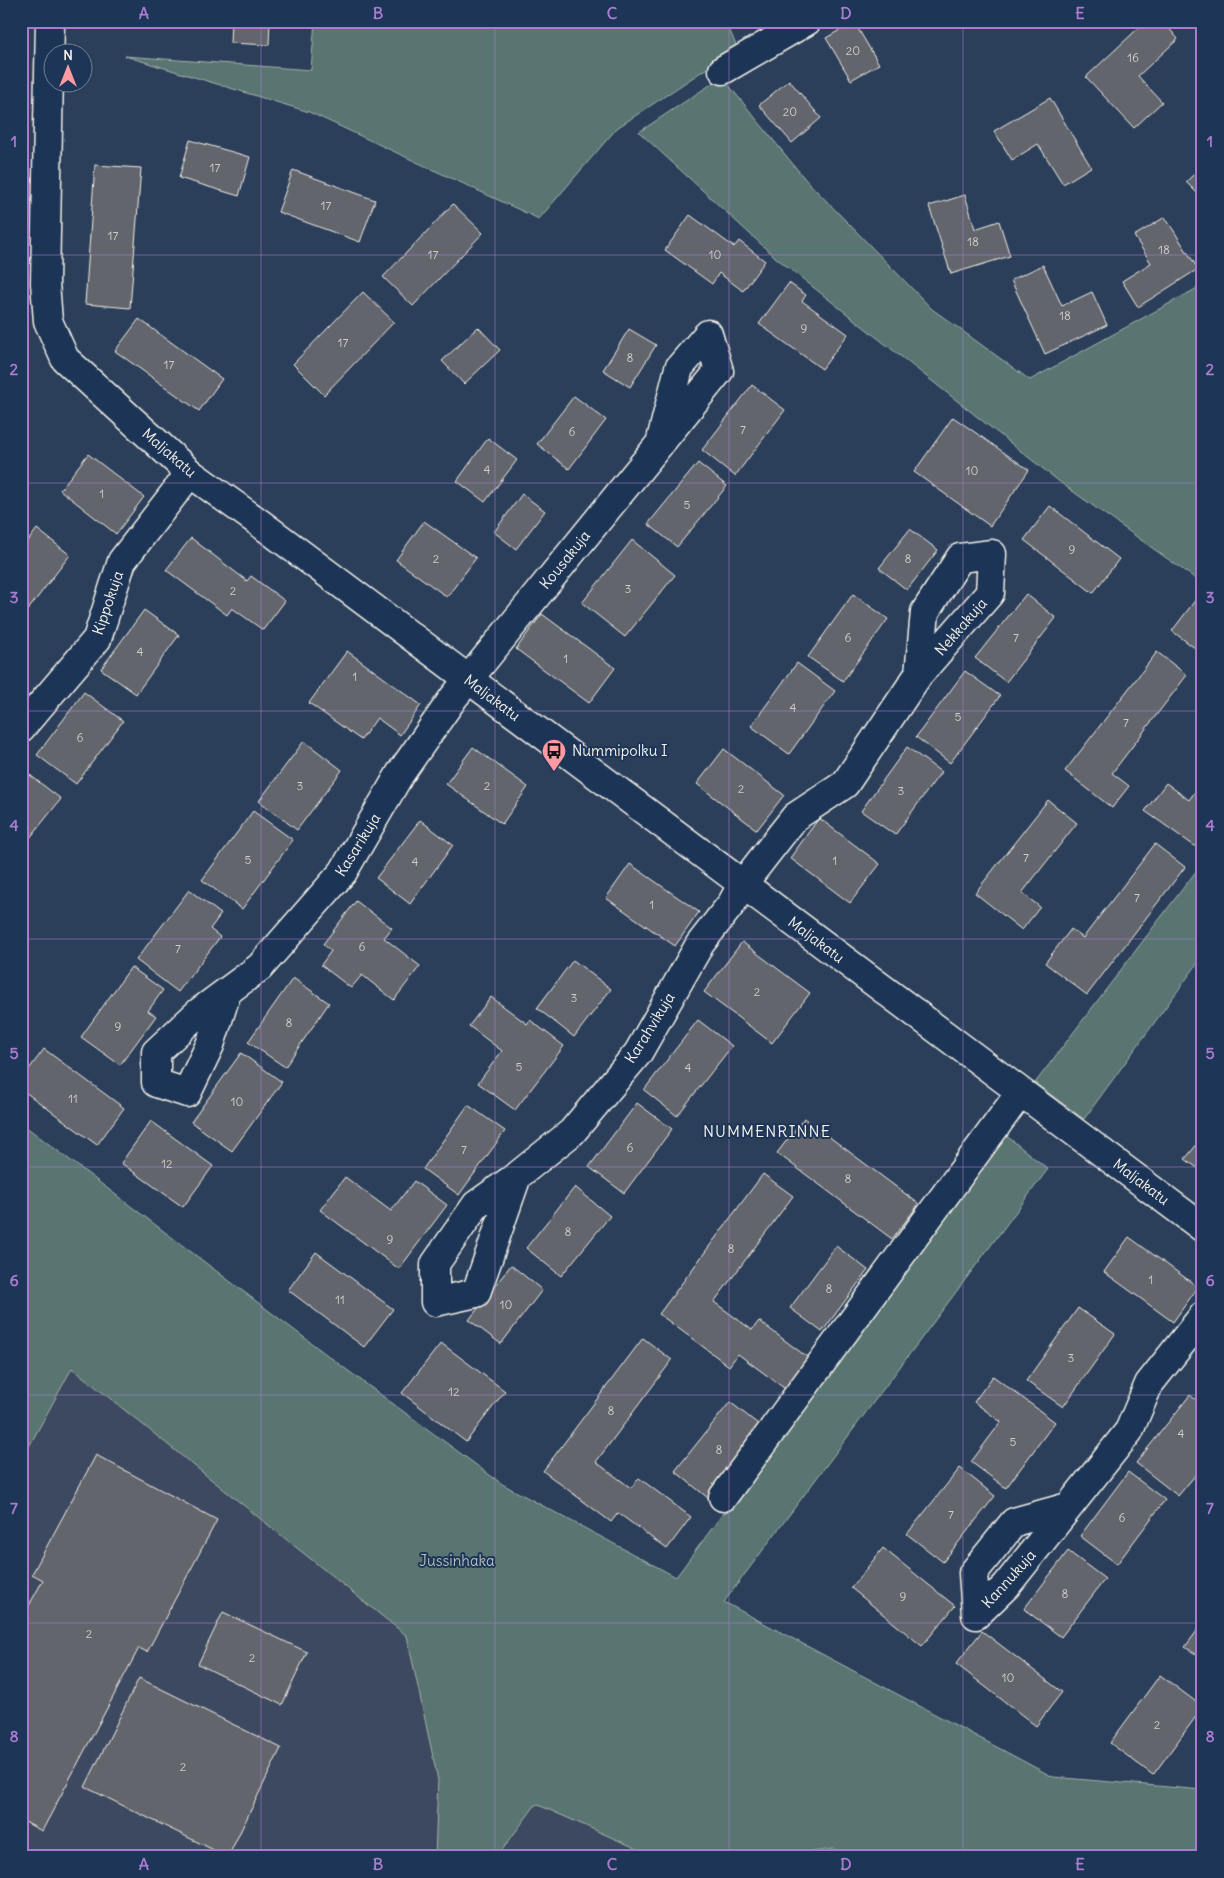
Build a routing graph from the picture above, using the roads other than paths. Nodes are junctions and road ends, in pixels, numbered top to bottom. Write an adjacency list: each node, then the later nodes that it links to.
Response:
1 (50, 21): 5 (street, Maljakatu)
2 (807, 21): 3 (street)
3 (723, 70)
4 (661, 440): 7 (street, Kousakuja)
5 (190, 473): 7 (street, Maljakatu); 8 (street, Kippokuja)
6 (919, 674): 9 (street)
7 (468, 680): 9 (street, Maljakatu); 10 (street, Kasarikuja)
8 (21, 728)
9 (742, 885): 11 (street, Maljakatu); 12 (street, Karahvikuja)
10 (227, 992)
11 (1020, 1093): 13 (street, Maljakatu); 15 (street)
12 (517, 1176)
13 (1203, 1228)
14 (1203, 1316): 16 (street)
15 (723, 1497)
16 (1068, 1507)

